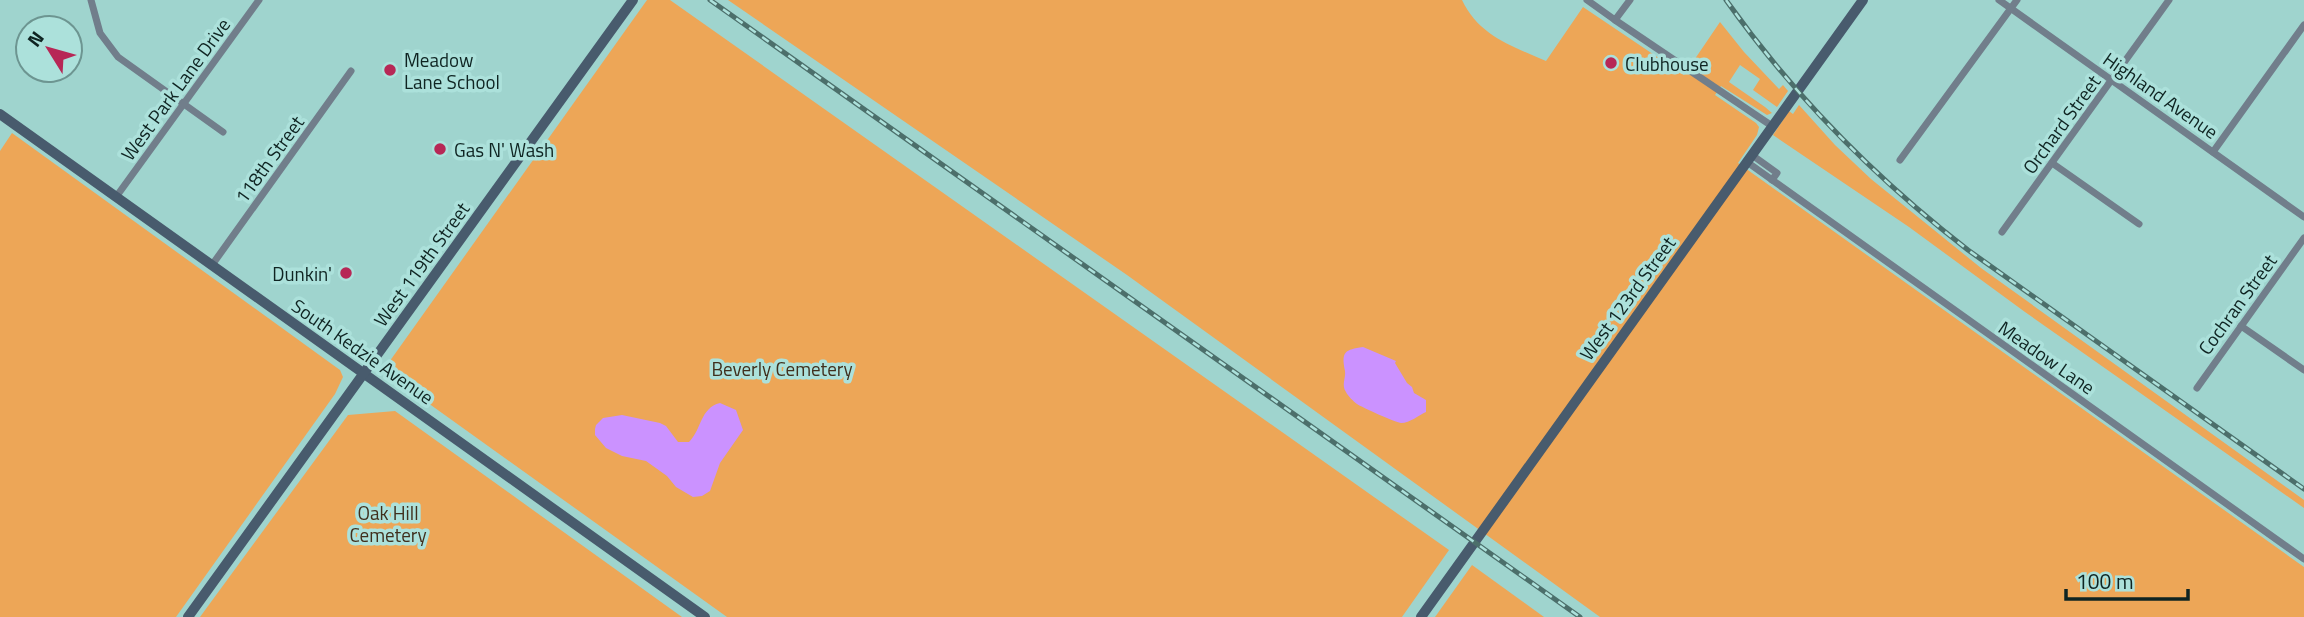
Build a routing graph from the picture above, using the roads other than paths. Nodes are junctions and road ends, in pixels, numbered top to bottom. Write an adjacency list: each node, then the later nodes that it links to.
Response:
1 (91, 0): 15 (street)
2 (259, 0): 15 (street, West Park Lane Drive)
3 (633, 0): 31 (street, West 119th Street)
4 (1587, 0): 11 (street)
5 (1630, 0): 11 (street)
6 (1863, 0): 17 (street, West 123rd Street)
7 (2000, 0): 10 (street, Highland Avenue)
8 (2017, 0): 10 (street)
9 (2169, 0): 14 (street, Orchard Street)
10 (2011, 8): 14 (street, Highland Avenue); 21 (street)
11 (1615, 20): 17 (street)
12 (2304, 25): 19 (street)
13 (351, 71): 28 (street, 118th Street)
14 (2112, 80): 19 (street, Highland Avenue); 22 (street, Orchard Street)
15 (183, 104): 18 (street); 23 (street, West Park Lane Drive)
16 (0, 114): 23 (street, South Kedzie Avenue)
17 (1772, 126): 20 (street, West 123rd Street)
18 (223, 132)
19 (2213, 152): 24 (street, Highland Avenue)
20 (1749, 158): 33 (street, Meadow Lane); 36 (street, West 123rd Street)
21 (1900, 160)
22 (2052, 163): 25 (street); 26 (street, Orchard Street)
23 (116, 197): 28 (street, South Kedzie Avenue)
24 (2304, 217)
25 (2139, 224)
26 (2003, 232)
27 (2304, 238): 29 (street, Cochran Street)
28 (212, 265): 31 (street, South Kedzie Avenue)
29 (2241, 326): 30 (street); 32 (street, Cochran Street)
30 (2304, 370)
31 (364, 373): 34 (street, West 119th Street); 35 (street, South Kedzie Avenue)
32 (2197, 388)
33 (2304, 559)
34 (188, 617)
35 (705, 617)
36 (1421, 617)

